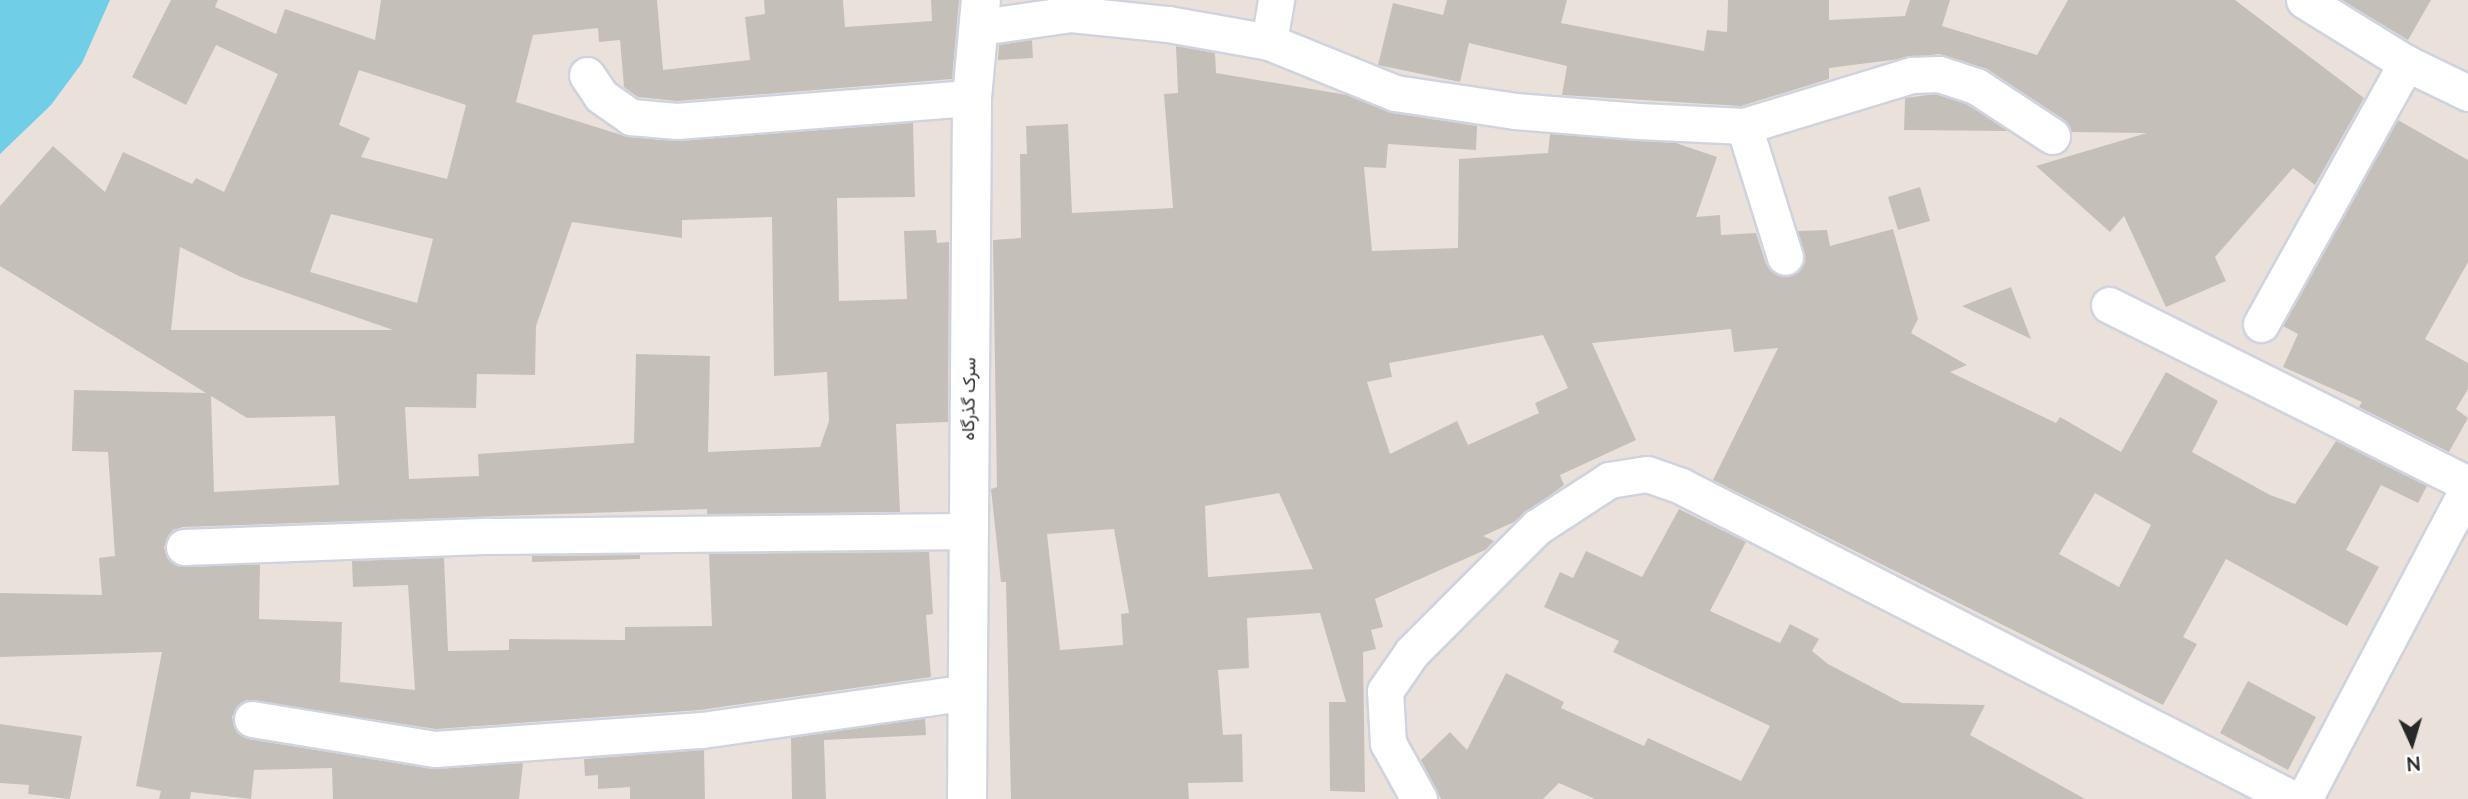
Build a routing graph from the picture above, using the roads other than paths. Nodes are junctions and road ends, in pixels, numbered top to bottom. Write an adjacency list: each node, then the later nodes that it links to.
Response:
1 (1276, 0): 4 (street)
2 (2304, 0): 5 (street)
3 (981, 13): 4 (street); 8 (street, سرک گذرگاه)
4 (1269, 42): 9 (street)
5 (2406, 63): 7 (street); 13 (street)
6 (587, 75): 8 (street)
7 (2468, 93)
8 (972, 98): 15 (street, سرک گذرگاه)
9 (1744, 126): 10 (street); 11 (street)
10 (2052, 136)
11 (1785, 257)
12 (2109, 305): 14 (street)
13 (2261, 324)
14 (2468, 486): 22 (street)
15 (968, 531): 16 (street); 17 (street, سرک گذرگاه)
16 (184, 547)
17 (968, 692): 18 (street); 19 (street, سرک گذرگاه)
18 (252, 719)
19 (967, 799)
20 (1419, 799): 21 (street)
21 (2294, 799)
22 (2304, 799)

